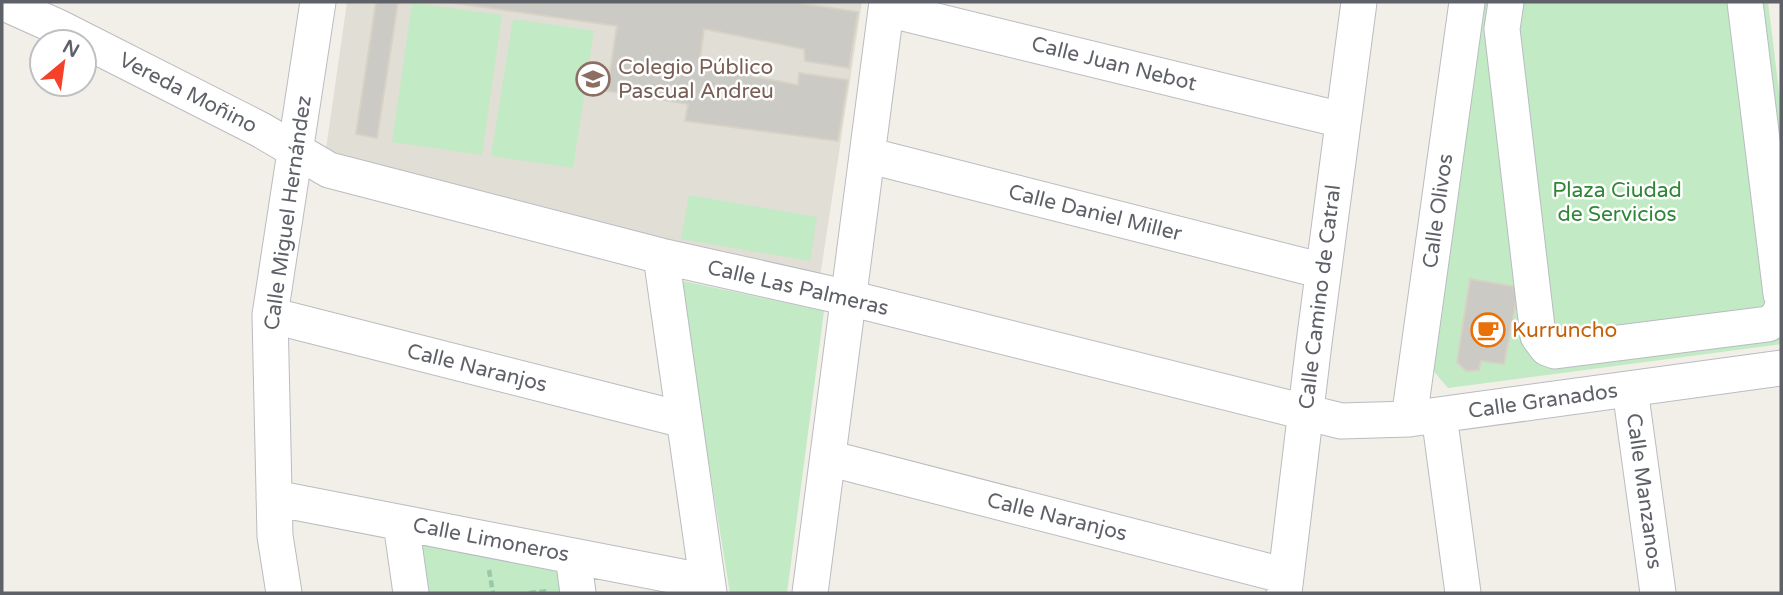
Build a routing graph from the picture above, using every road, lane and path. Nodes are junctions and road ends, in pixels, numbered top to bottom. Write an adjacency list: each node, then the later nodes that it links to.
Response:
1 (2, 2): 9 (street, Vereda Moñino)
2 (318, 2): 9 (street, Calle Miguel Hernández)
3 (1359, 2): 8 (street, Calle Camino de Catral)
4 (1467, 2): 20 (street, Calle Olivos)
5 (1506, 2): 15 (street)
6 (1745, 2): 13 (street)
7 (887, 5): 8 (street, Calle Juan Nebot); 10 (street)
8 (1342, 120): 12 (street, Calle Camino de Catral)
9 (296, 151): 11 (street, Calle Las Palmeras); 16 (street, Calle Miguel Hernández)
10 (867, 155): 12 (street, Calle Daniel Miller); 14 (street)
11 (661, 256): 14 (street, Calle Las Palmeras); 21 (street)
12 (1323, 271): 19 (street, Calle Camino de Catral)
13 (1781, 294)
14 (849, 298): 19 (street, Calle Las Palmeras); 22 (street)
15 (1781, 310)
16 (270, 315): 21 (street, Calle Naranjos); 23 (street, Calle Miguel Hernández)
17 (1781, 368): 18 (street, Calle Granados)
18 (1630, 389): 20 (street, Calle Granados); 33 (street, Calle Manzanos)
19 (1305, 413): 20 (street, Calle Granados); 26 (street, Calle Camino de Catral)
20 (1424, 417): 32 (street, Calle Olivos)
21 (684, 420): 28 (street)
22 (828, 458): 26 (street, Calle Naranjos); 31 (street)
23 (274, 498): 24 (street, Calle Limoneros); 27 (street, Calle Miguel Hernández)
24 (401, 523): 25 (street, Calle Limoneros); 29 (street)
25 (573, 556): 28 (street, Calle Limoneros); 30 (street)
26 (1284, 584)
27 (279, 588)
28 (708, 588)
29 (411, 593)
30 (578, 593)
31 (810, 593)
32 (1463, 593)
33 (1658, 593)

